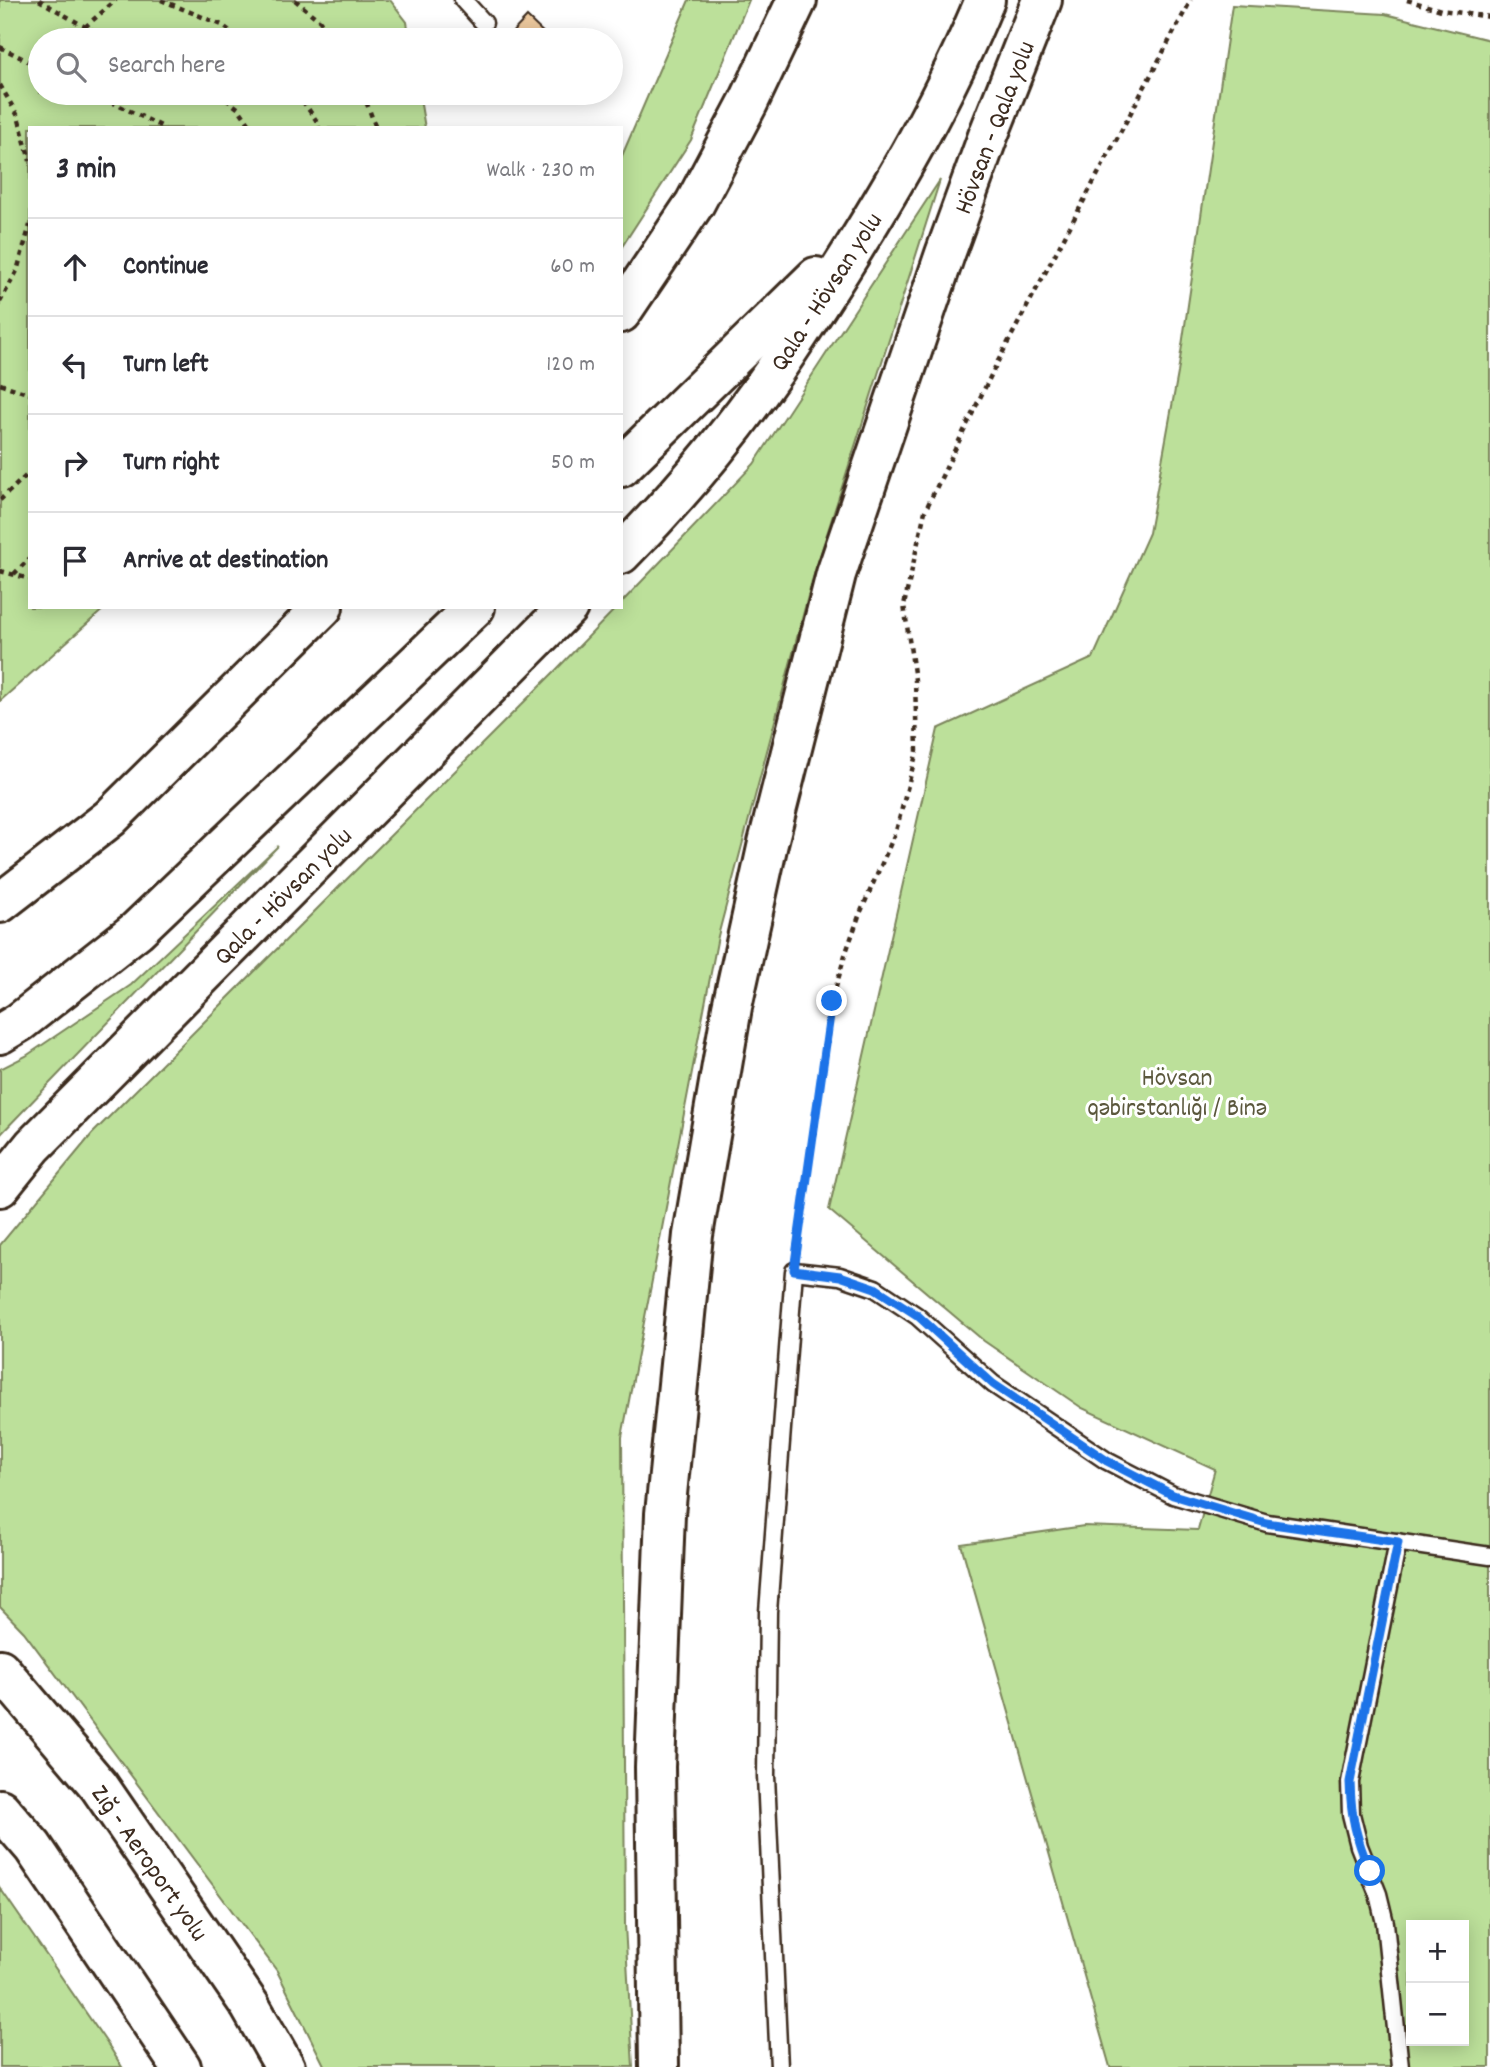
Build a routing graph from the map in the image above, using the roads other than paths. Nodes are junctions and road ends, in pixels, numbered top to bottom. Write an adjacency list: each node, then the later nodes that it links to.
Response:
1 (463, 0): 5 (lane)
2 (797, 0): 7 (main road)
3 (985, 0): 6 (main road, Qala - Hövsan yolu)
4 (1042, 0): 22 (main road, Hövsan - Qala yolu)
5 (484, 23)
6 (872, 221): 8 (main road); 9 (main road, Qala - Hövsan yolu)
7 (623, 310)
8 (623, 465)
9 (623, 552)
10 (321, 609): 13 (main road)
11 (473, 609): 14 (main road)
12 (566, 609): 15 (main road, Qala - Hövsan yolu)
13 (0, 903)
14 (0, 1034)
15 (0, 1187)
16 (1398, 1542): 17 (lane); 23 (lane); 24 (lane)
17 (1490, 1556)
18 (0, 1669): 21 (main road, Zığ - Aeroport yolu)
19 (0, 1809): 20 (main road)
20 (181, 2067)
21 (285, 2067)
22 (659, 2067)
23 (779, 2067)
24 (1400, 2067)

